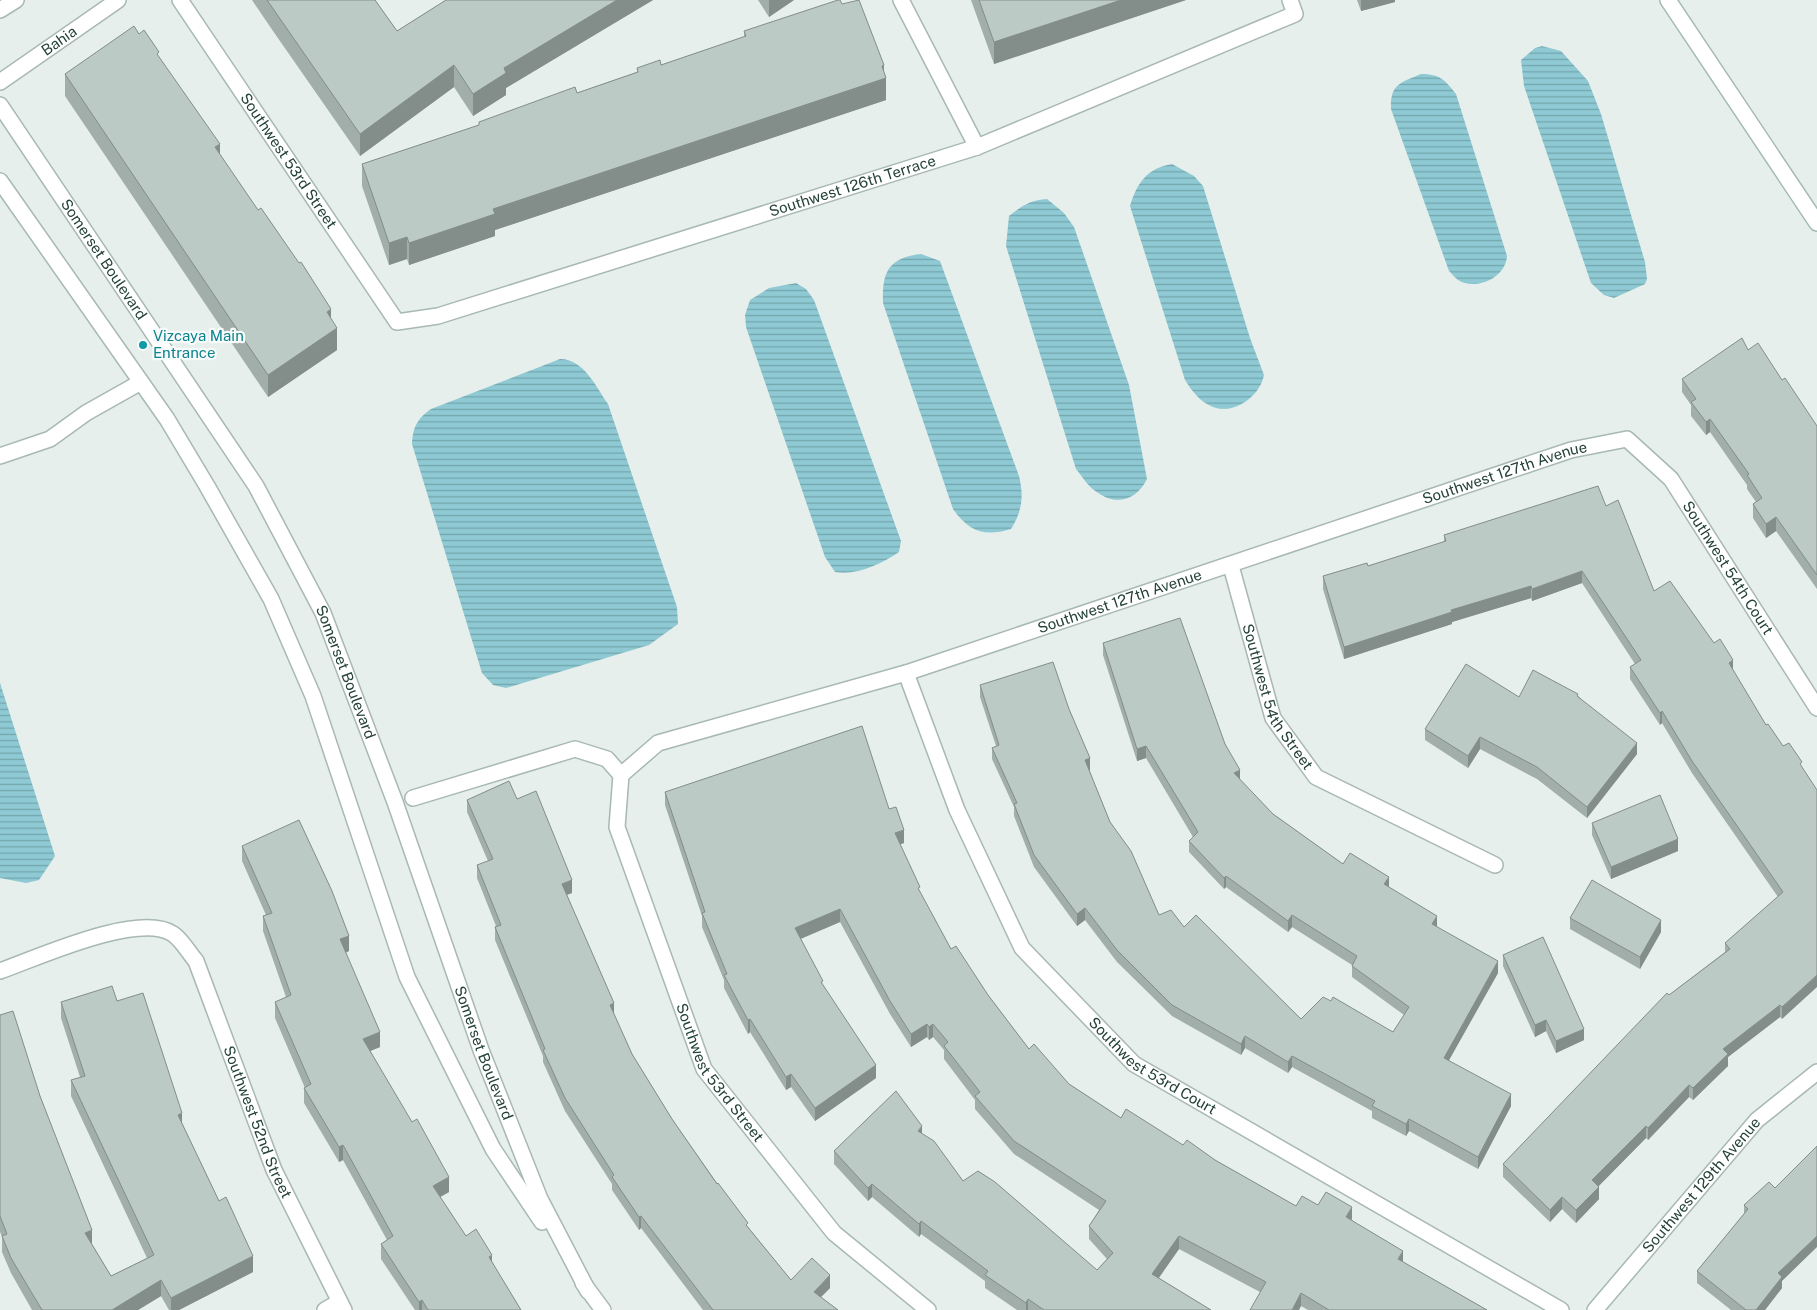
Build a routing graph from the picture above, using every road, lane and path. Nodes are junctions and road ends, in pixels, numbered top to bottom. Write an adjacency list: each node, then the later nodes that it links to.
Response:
1 (16, 0): 7 (street)
2 (118, 0): 8 (street, Bahia)
3 (180, 0): 13 (street, Southwest 53rd Street)
4 (901, 0): 10 (street)
5 (1668, 0): 12 (street)
6 (1292, 7): 10 (street, Southwest 126th Terrace)
7 (0, 10)
8 (0, 82)
9 (0, 105): 25 (street, Somerset Boulevard)
10 (977, 147): 13 (street, Southwest 126th Terrace)
11 (0, 181): 14 (street, Somerset Boulevard)
12 (1817, 223)
13 (397, 322)
14 (141, 382): 16 (street); 25 (street, Somerset Boulevard)
15 (1627, 439): 17 (street, Southwest 127th Avenue); 19 (street, Southwest 54th Court)
16 (0, 456)
17 (1231, 566): 18 (street, Southwest 127th Avenue); 22 (street, Southwest 54th Street)
18 (906, 673): 20 (street, Southwest 127th Avenue); 30 (street, Southwest 53rd Court)
19 (1817, 708)
20 (621, 775): 21 (street); 29 (street, Southwest 53rd Street)
21 (413, 798)
22 (1495, 865)
23 (0, 971): 26 (street, Southwest 52nd Street)
24 (1817, 1072): 31 (street, Southwest 129th Avenue)
25 (588, 1291): 28 (street, Somerset Boulevard)
26 (342, 1306): 27 (street)
27 (325, 1310)
28 (602, 1310)
29 (928, 1310)
30 (1561, 1310)
31 (1595, 1310)

